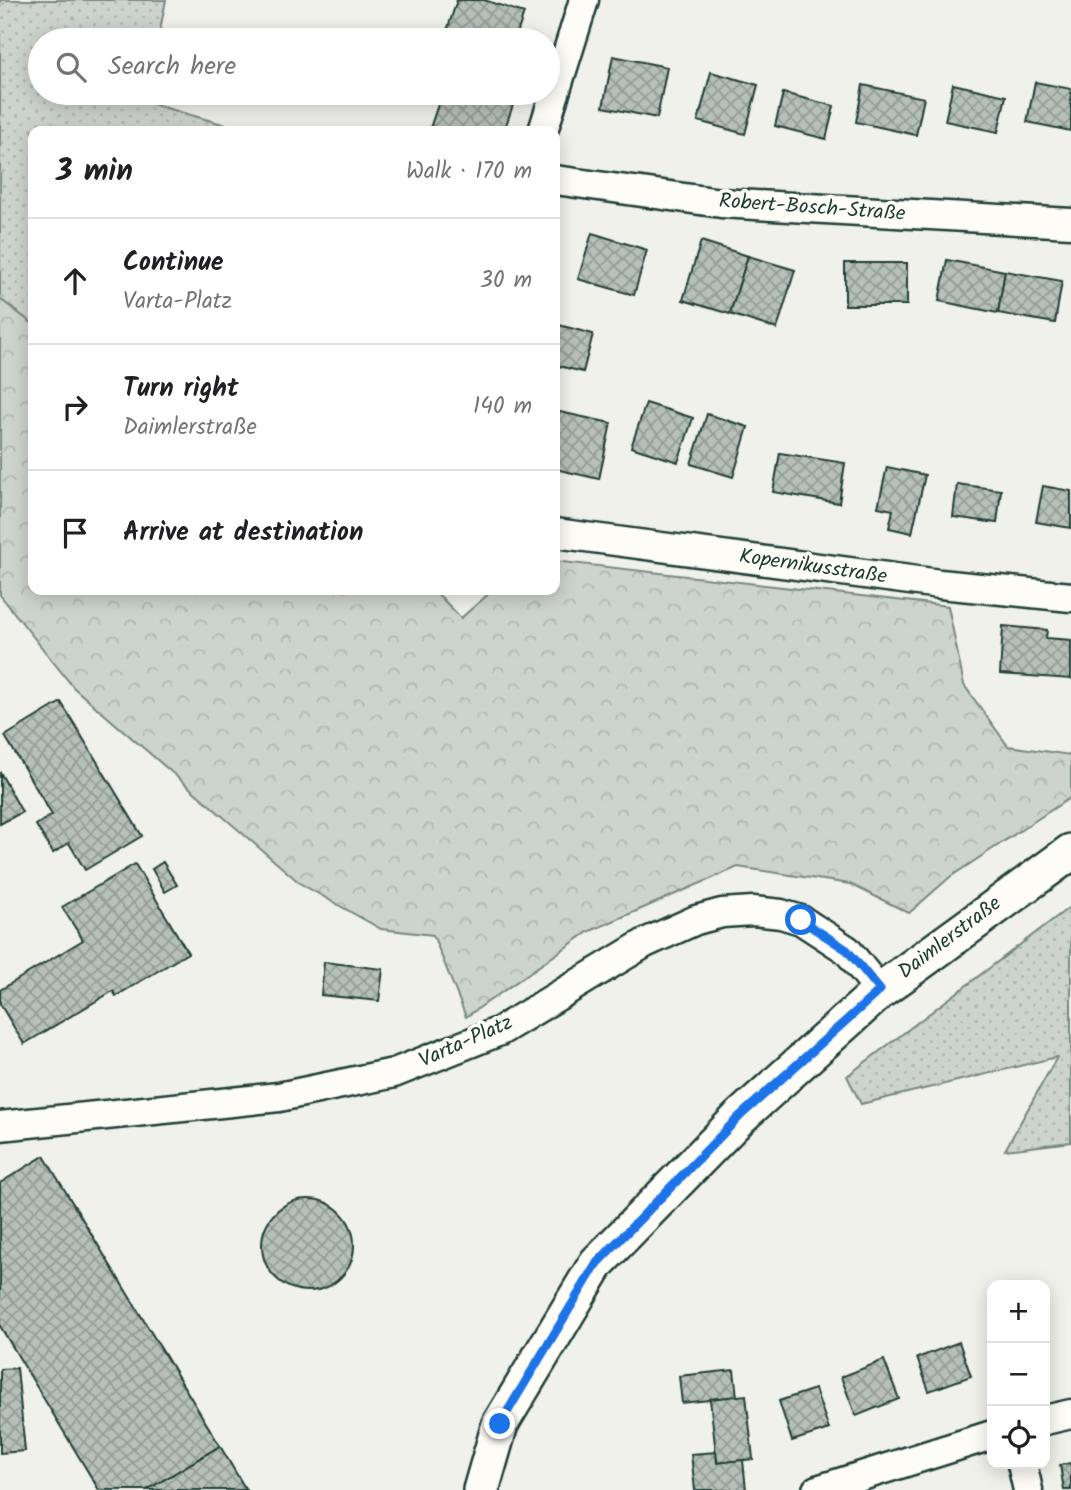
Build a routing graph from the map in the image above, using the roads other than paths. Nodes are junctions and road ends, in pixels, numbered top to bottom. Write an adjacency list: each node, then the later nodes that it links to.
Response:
1 (584, 0): 2 (street)
2 (560, 77)
3 (551, 105): 4 (street)
4 (545, 126)
5 (560, 181): 6 (street, Robert-Bosch-Straße)
6 (1071, 223)
7 (560, 534): 8 (street, Kopernikusstraße)
8 (1071, 597)
9 (1071, 852): 10 (main road, Daimlerstraße)
10 (880, 990): 11 (street, Varta-Platz); 16 (main road, Daimlerstraße)
11 (0, 1126)
12 (1071, 1414): 13 (street)
13 (1050, 1419)
14 (987, 1437): 17 (street)
15 (1023, 1469): 18 (street)
16 (481, 1490)
17 (817, 1490)
18 (1028, 1490)

